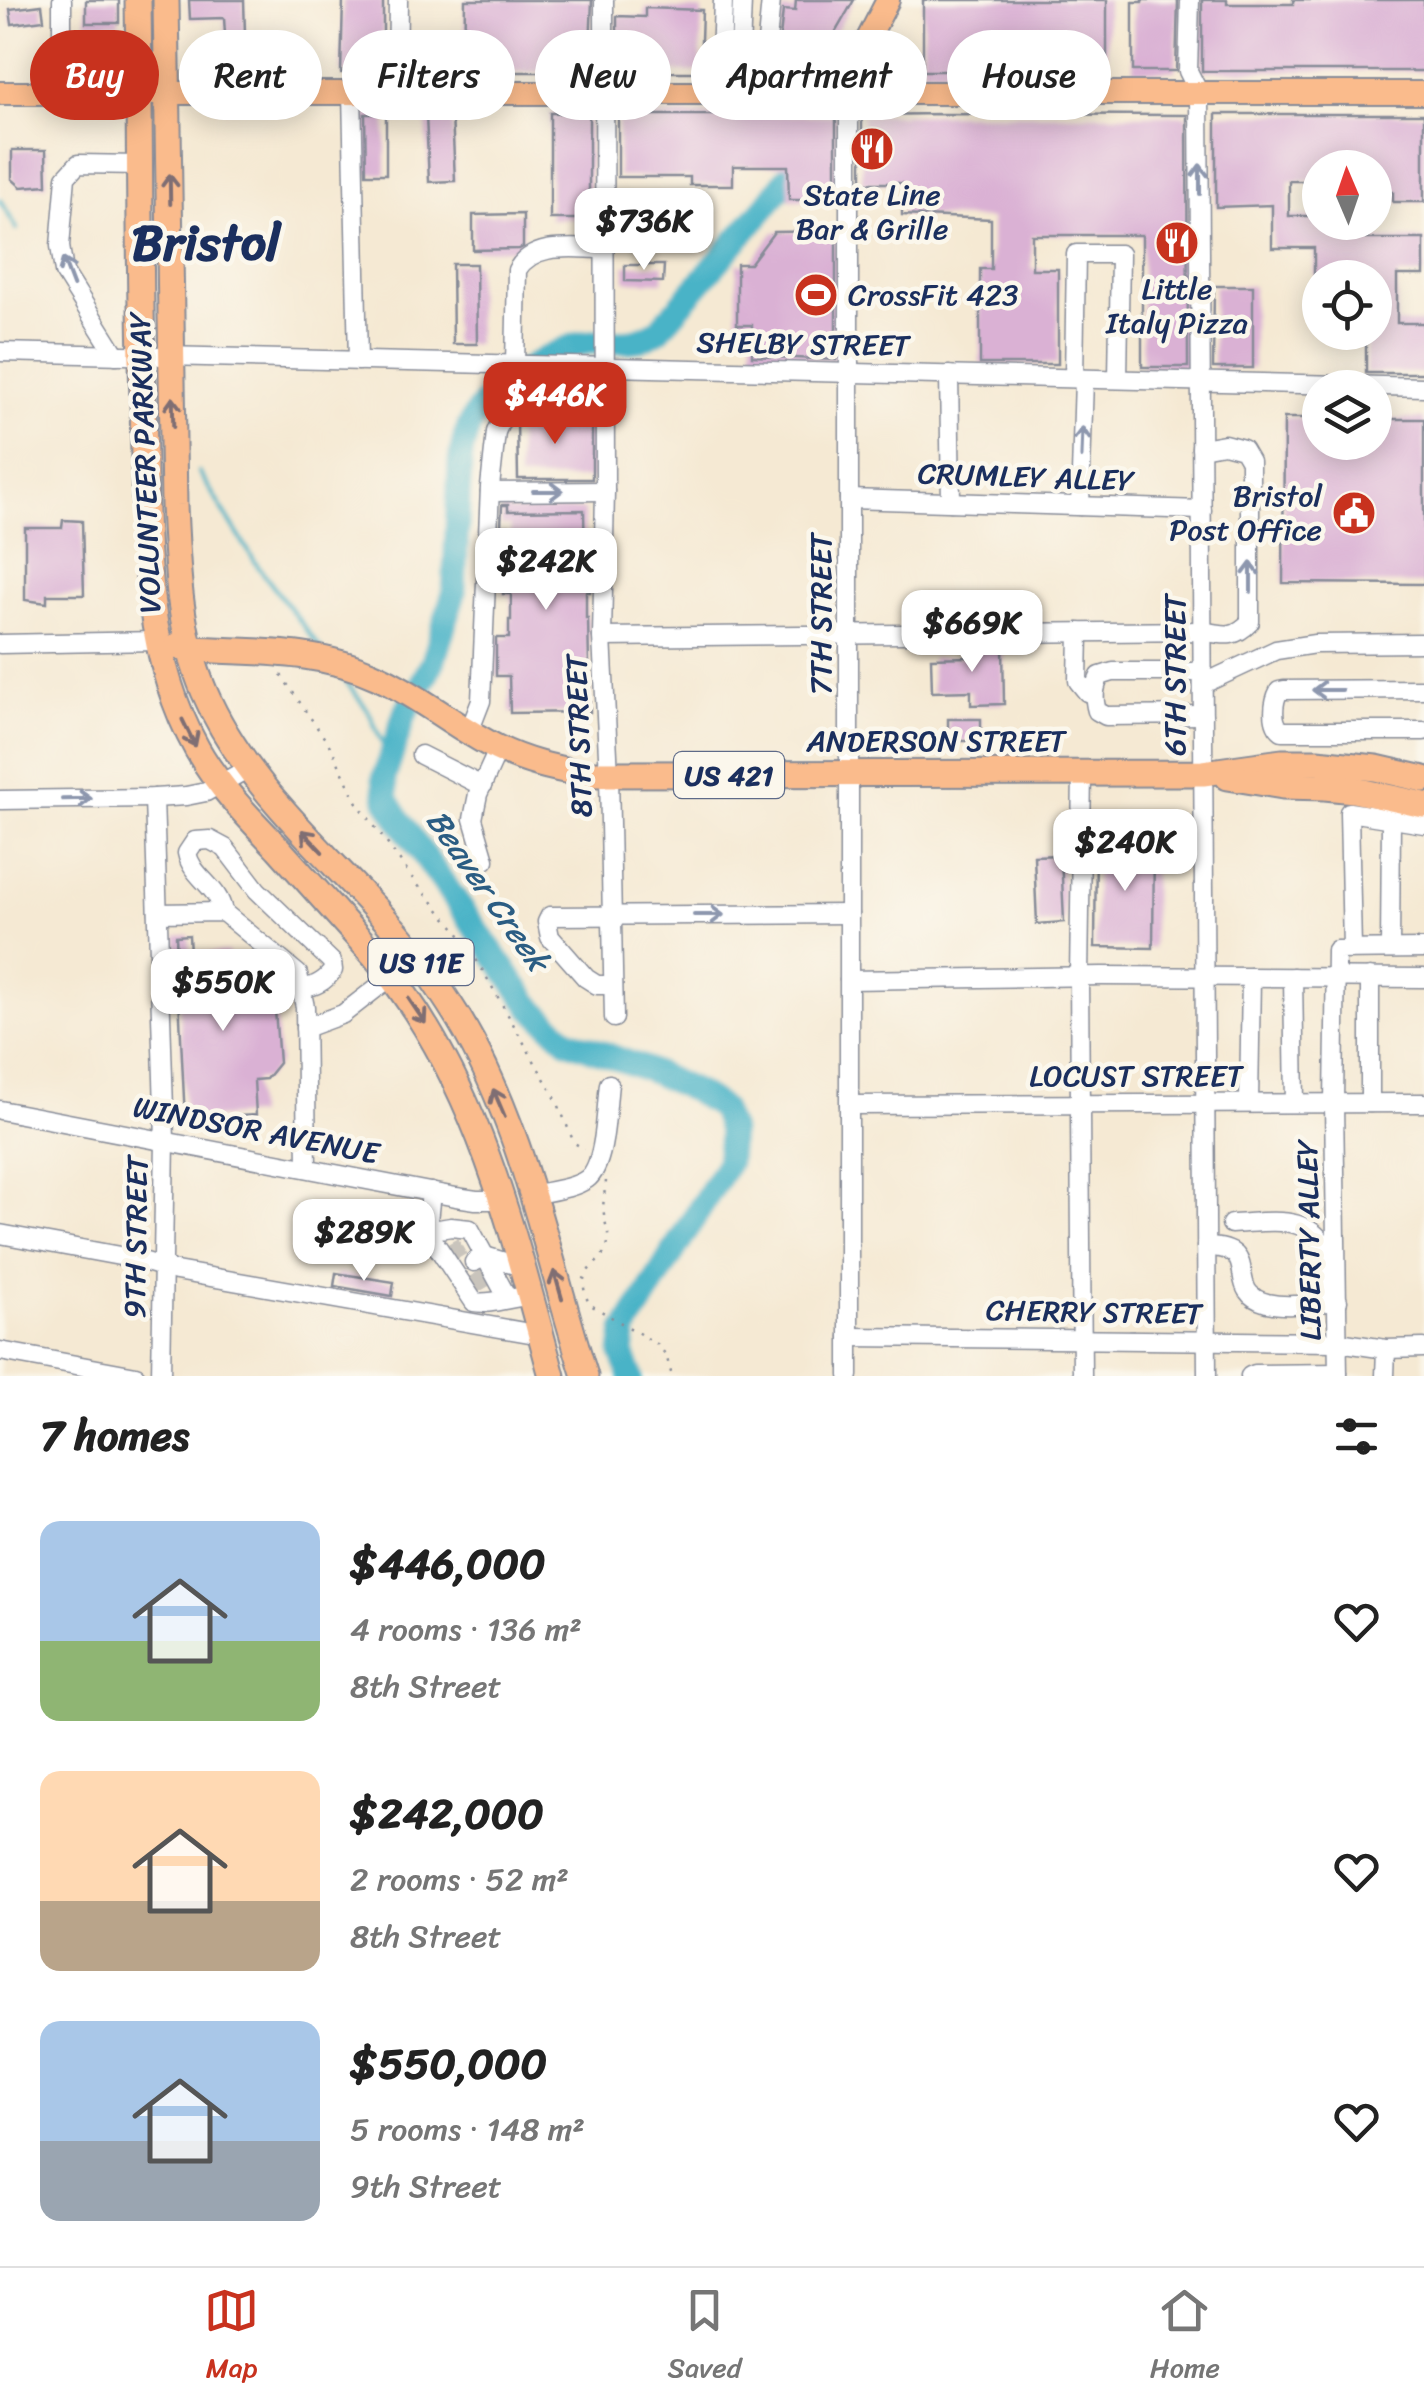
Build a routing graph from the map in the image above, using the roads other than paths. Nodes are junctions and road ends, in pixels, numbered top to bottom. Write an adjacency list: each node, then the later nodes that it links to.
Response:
1 (62, 0): 11 (street)
2 (138, 0): 12 (highway, US 11E)
3 (166, 0): 22 (highway, US 11E)
4 (398, 0): 13 (street)
5 (604, 0): 14 (street, 8TH STREET)
6 (723, 0): 15 (street)
7 (742, 0): 16 (street)
8 (772, 0): 17 (street)
9 (888, 0): 18 (main road)
10 (1190, 0): 25 (street, 6TH STREET)
11 (62, 30)
12 (138, 30)
13 (398, 30)
14 (604, 30)
15 (722, 30)
16 (741, 30)
17 (769, 30)
18 (873, 30)
19 (0, 93): 20 (main road)
20 (30, 93)
21 (159, 93): 22 (main road)
22 (169, 93): 23 (main road); 35 (highway, VOLUNTEER PARKWAY / US 11E, one-way to 22)
23 (342, 93)
24 (927, 93): 25 (main road)
25 (1199, 93): 26 (main road); 44 (street, 6TH STREET, one-way to 25)
26 (1424, 93)
27 (139, 120): 31 (highway, VOLUNTEER PARKWAY / US 11E)
28 (353, 120): 36 (street)
29 (603, 120): 32 (street, 8TH STREET)
30 (849, 120): 40 (street, 7TH STREET)
31 (139, 165): 34 (highway, VOLUNTEER PARKWAY / US 11E); 34 (street, one-way to 31)
32 (604, 249): 37 (street, 8TH STREET); 38 (street)
33 (0, 352): 34 (street, SHELBY STREET)
34 (128, 355): 35 (street, SHELBY STREET); 59 (highway, VOLUNTEER PARKWAY / US 11E)
35 (172, 356): 36 (street, SHELBY STREET); 62 (highway, VOLUNTEER PARKWAY / US 11E, one-way to 35)
36 (358, 361): 38 (street, SHELBY STREET)
37 (604, 362): 39 (street, SHELBY STREET); 40 (street, SHELBY STREET); 47 (street, 8TH STREET)
38 (514, 365): 39 (street, SHELBY STREET)
39 (543, 365): 46 (street)
40 (849, 373): 41 (street, SHELBY STREET); 51 (street, 7TH STREET)
41 (949, 375): 42 (street, SHELBY STREET); 52 (street)
42 (1079, 378): 43 (street, SHELBY STREET); 43 (street); 53 (street, one-way to 42)
43 (1118, 379): 44 (street, SHELBY STREET)
44 (1201, 381): 45 (street, SHELBY STREET); 48 (street, 6TH STREET)
45 (1424, 387)
46 (541, 390): 47 (street); 50 (street)
47 (604, 393): 49 (street, 8TH STREET)
48 (1201, 448): 54 (street, 6TH STREET); 55 (street, one-way to 48)
49 (605, 491): 50 (street, one-way to 49); 58 (street, 8TH STREET)
50 (490, 492): 68 (street)
51 (849, 499): 52 (street, CRUMLEY ALLEY); 57 (street, 7TH STREET)
52 (951, 502): 53 (street, CRUMLEY ALLEY)
53 (1080, 506): 54 (street, CRUMLEY ALLEY)
54 (1202, 510): 55 (street, 6TH STREET)
55 (1202, 631): 56 (street); 63 (street, 6TH STREET)
56 (1079, 632): 57 (street); 65 (street)
57 (849, 635): 58 (street); 76 (street, 7TH STREET)
58 (602, 637): 77 (street, 8TH STREET)
59 (158, 641): 60 (street); 62 (highway, ANDERSON STREET / US 421); 79 (highway, VOLUNTEER PARKWAY / US 11E, one-way to 79)
60 (0, 644)
61 (1424, 644): 63 (street)
62 (190, 649): 68 (highway, ANDERSON STREET / US 421); 73 (highway, VOLUNTEER PARKWAY / US 11E)
63 (1203, 678): 65 (street); 66 (street, 6TH STREET)
64 (1424, 689): 69 (street, one-way to 69)
65 (1094, 695): 66 (street)
66 (1203, 715): 75 (street, 6TH STREET)
67 (1424, 731): 69 (street)
68 (469, 732): 70 (highway, ANDERSON STREET / US 421)
69 (1377, 733): 72 (street)
70 (499, 748): 77 (highway, ANDERSON STREET / US 421); 80 (street)
71 (421, 756): 80 (street)
72 (1375, 768): 75 (highway, ANDERSON STREET / US 421); 78 (highway, ANDERSON STREET / US 421)
73 (247, 769): 79 (street); 120 (highway, VOLUNTEER PARKWAY / US 11E, one-way to 73)
74 (1082, 772): 75 (highway, ANDERSON STREET / US 421); 76 (highway, ANDERSON STREET / US 421); 96 (street)
75 (1203, 773): 83 (highway, ANDERSON STREET / US 421); 100 (street, 6TH STREET)
76 (849, 774): 77 (highway, ANDERSON STREET / US 421); 89 (street, 7TH STREET)
77 (609, 775): 90 (street, 8TH STREET)
78 (1424, 779)
79 (220, 784): 81 (street); 94 (highway, VOLUNTEER PARKWAY / US 11E)
80 (482, 786): 86 (street)
81 (154, 798): 82 (street, one-way to 81); 88 (street, 9TH STREET)
82 (0, 800)
83 (1424, 805)
84 (1391, 819): 85 (street); 91 (street); 93 (street)
85 (1424, 824)
86 (485, 860)
87 (223, 912): 88 (street); 104 (street); 104 (street)
88 (158, 913): 117 (street, 9TH STREET)
89 (849, 914): 90 (street, one-way to 89); 102 (street, 7TH STREET)
90 (611, 916): 103 (street, 8TH STREET); 103 (street)
91 (1390, 949): 92 (street); 93 (street)
92 (1424, 949)
93 (1352, 950): 99 (street)
94 (392, 976): 106 (street); 122 (highway, VOLUNTEER PARKWAY / US 11E, one-way to 122)
95 (1370, 976): 99 (street); 101 (street); 112 (street)
96 (1079, 977): 100 (street); 102 (street); 114 (street)
97 (1250, 977): 98 (street); 100 (street); 110 (street)
98 (1293, 977): 99 (street); 111 (street)
99 (1334, 977): 108 (street, LIBERTY ALLEY)
100 (1204, 978): 109 (street, 6TH STREET)
101 (1424, 978)
102 (849, 980): 115 (street, 7TH STREET)
103 (613, 985): 105 (street, 8TH STREET)
104 (302, 990): 106 (street)
105 (614, 1018)
106 (305, 1028): 118 (street)
107 (608, 1084): 120 (street)
108 (1334, 1102): 111 (street, LOCUST STREET); 112 (street, LOCUST STREET); 134 (street, LIBERTY ALLEY)
109 (1205, 1103): 110 (street, LOCUST STREET); 114 (street, LOCUST STREET); 123 (street, 6TH STREET)
110 (1249, 1103): 111 (street, LOCUST STREET)
111 (1295, 1103)
112 (1370, 1103): 113 (street, LOCUST STREET)
113 (1424, 1103)
114 (1080, 1104): 115 (street, LOCUST STREET); 137 (street)
115 (849, 1105): 136 (street, 7TH STREET)
116 (0, 1110): 117 (street, WINDSOR AVENUE)
117 (165, 1140): 118 (street, WINDSOR AVENUE); 131 (street, 9TH STREET)
118 (307, 1168): 119 (street, WINDSOR AVENUE)
119 (431, 1192): 121 (street, WINDSOR AVENUE); 126 (street)
120 (532, 1194): 122 (highway); 147 (highway, VOLUNTEER PARKWAY / US 11E, one-way to 120)
121 (456, 1197): 122 (street, WINDSOR AVENUE); 125 (street)
122 (502, 1200): 132 (highway, VOLUNTEER PARKWAY / US 11E)
123 (1206, 1211): 124 (street); 128 (street, 6TH STREET)
124 (1231, 1224): 129 (street); 134 (street)
125 (451, 1227): 126 (street); 130 (street)
126 (427, 1231): 130 (street)
127 (0, 1234): 131 (street)
128 (1206, 1246): 129 (street); 138 (street, 6TH STREET)
129 (1235, 1253): 134 (street)
130 (469, 1265): 132 (street); 133 (street); 133 (street)
131 (162, 1267): 135 (street); 145 (street, 9TH STREET)
132 (521, 1267): 133 (highway, VOLUNTEER PARKWAY / US 11E)
133 (518, 1296): 135 (highway, VOLUNTEER PARKWAY / US 11E)
134 (1331, 1302): 139 (street, LIBERTY ALLEY)
135 (541, 1335): 146 (highway, VOLUNTEER PARKWAY / US 11E)
136 (849, 1337): 137 (street, CHERRY STREET); 148 (street, 7TH STREET)
137 (1080, 1339): 138 (street, CHERRY STREET); 149 (street)
138 (1206, 1340): 139 (street, CHERRY STREET); 150 (street, 6TH STREET)
139 (1338, 1342): 141 (street, CHERRY STREET); 143 (street, LIBERTY ALLEY)
140 (1424, 1348): 141 (street, CHERRY STREET)
141 (1386, 1350): 152 (street)
142 (0, 1351): 144 (street)
143 (1338, 1374): 151 (street)
144 (136, 1376)
145 (161, 1376)
146 (552, 1376)
147 (585, 1376)
148 (849, 1376)
149 (1082, 1376)
150 (1206, 1376)
151 (1250, 1376)
152 (1385, 1376)

